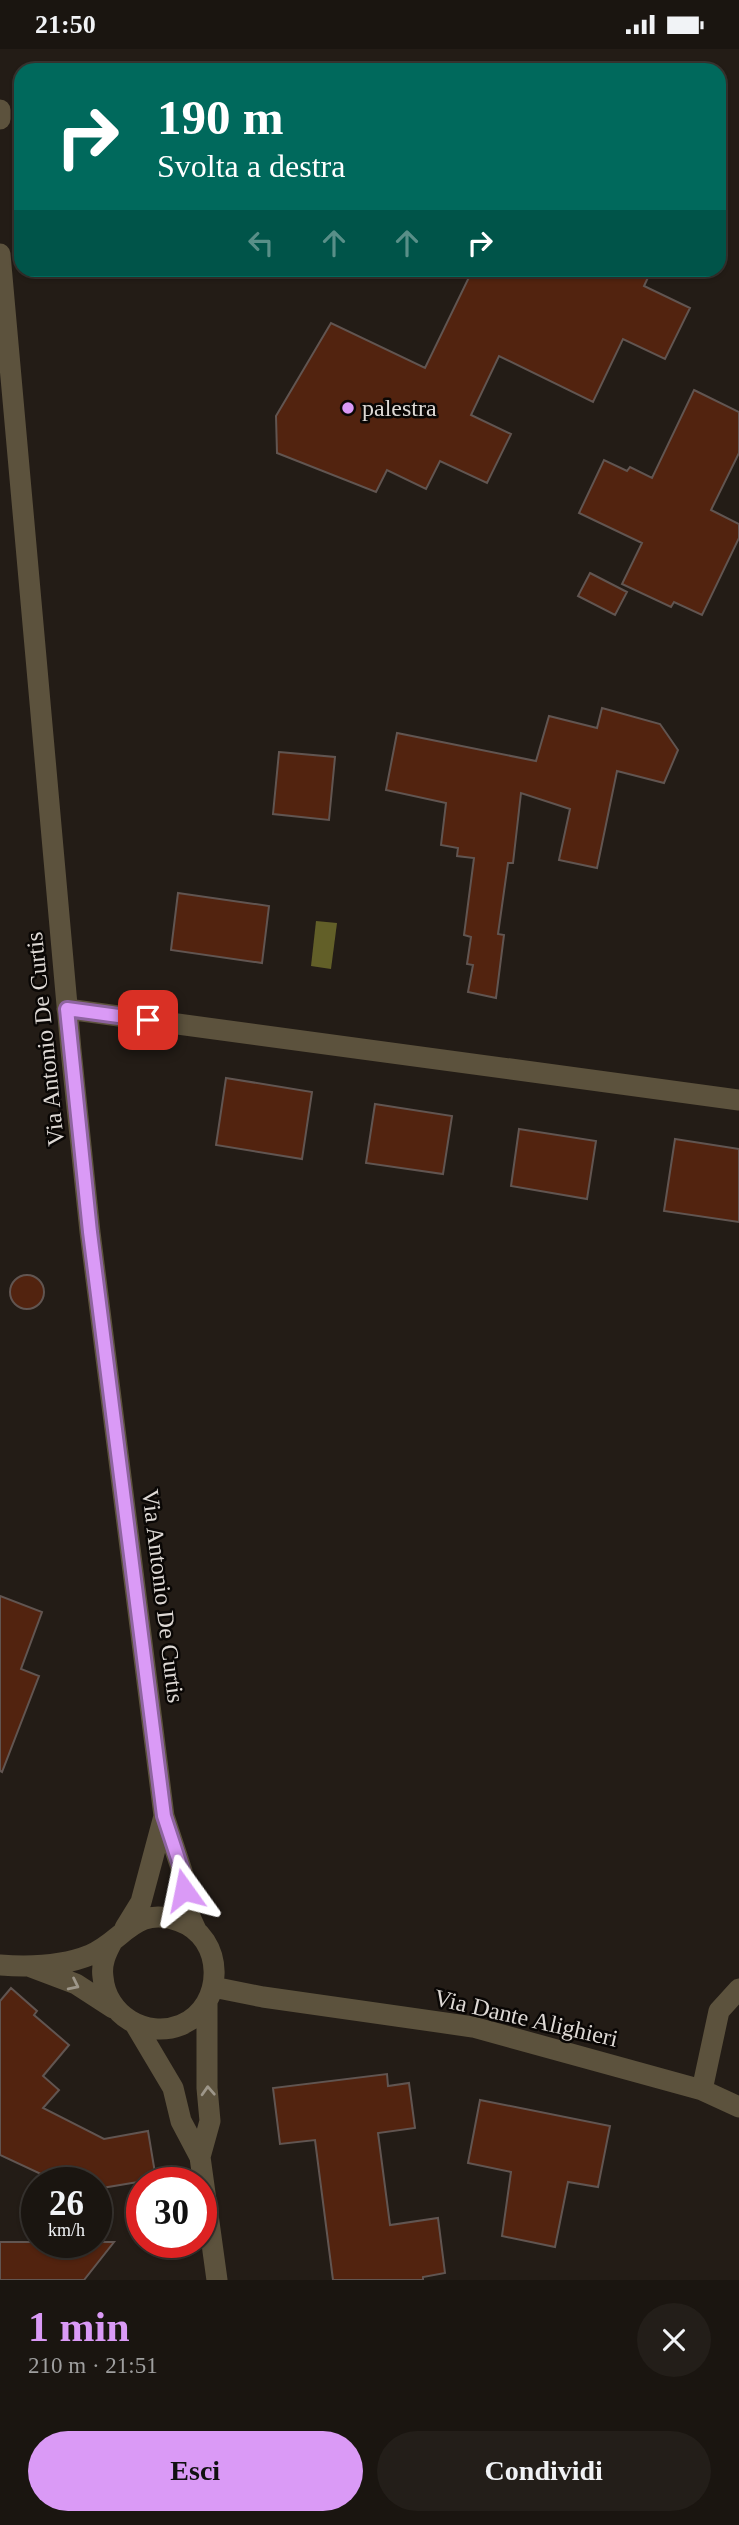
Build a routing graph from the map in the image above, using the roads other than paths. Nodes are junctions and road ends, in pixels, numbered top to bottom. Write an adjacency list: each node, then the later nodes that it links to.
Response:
1 (0, 110): 2 (street)
2 (0, 119)
3 (0, 254): 4 (street, Via Antonio De Curtis)
4 (67, 1009): 5 (street); 6 (street, Via Antonio De Curtis)
5 (739, 1100)
6 (164, 1816): 7 (street, Via Antonio De Curtis); 8 (street, Via Antonio De Curtis)
7 (197, 1932): 8 (street); 12 (street)
8 (118, 1935): 10 (street); 13 (street)
9 (0, 1965): 10 (street)
10 (31, 1967): 13 (street, one-way to 13)
11 (739, 1989): 15 (street)
12 (210, 1995): 14 (street); 15 (street, Via Dante Alighieri); 17 (street, one-way to 12)
13 (115, 2009): 14 (street)
14 (135, 2024): 17 (street)
15 (702, 2090): 16 (street, Via Dante Alighieri)
16 (739, 2107)
17 (200, 2157): 18 (street)
18 (217, 2280)

